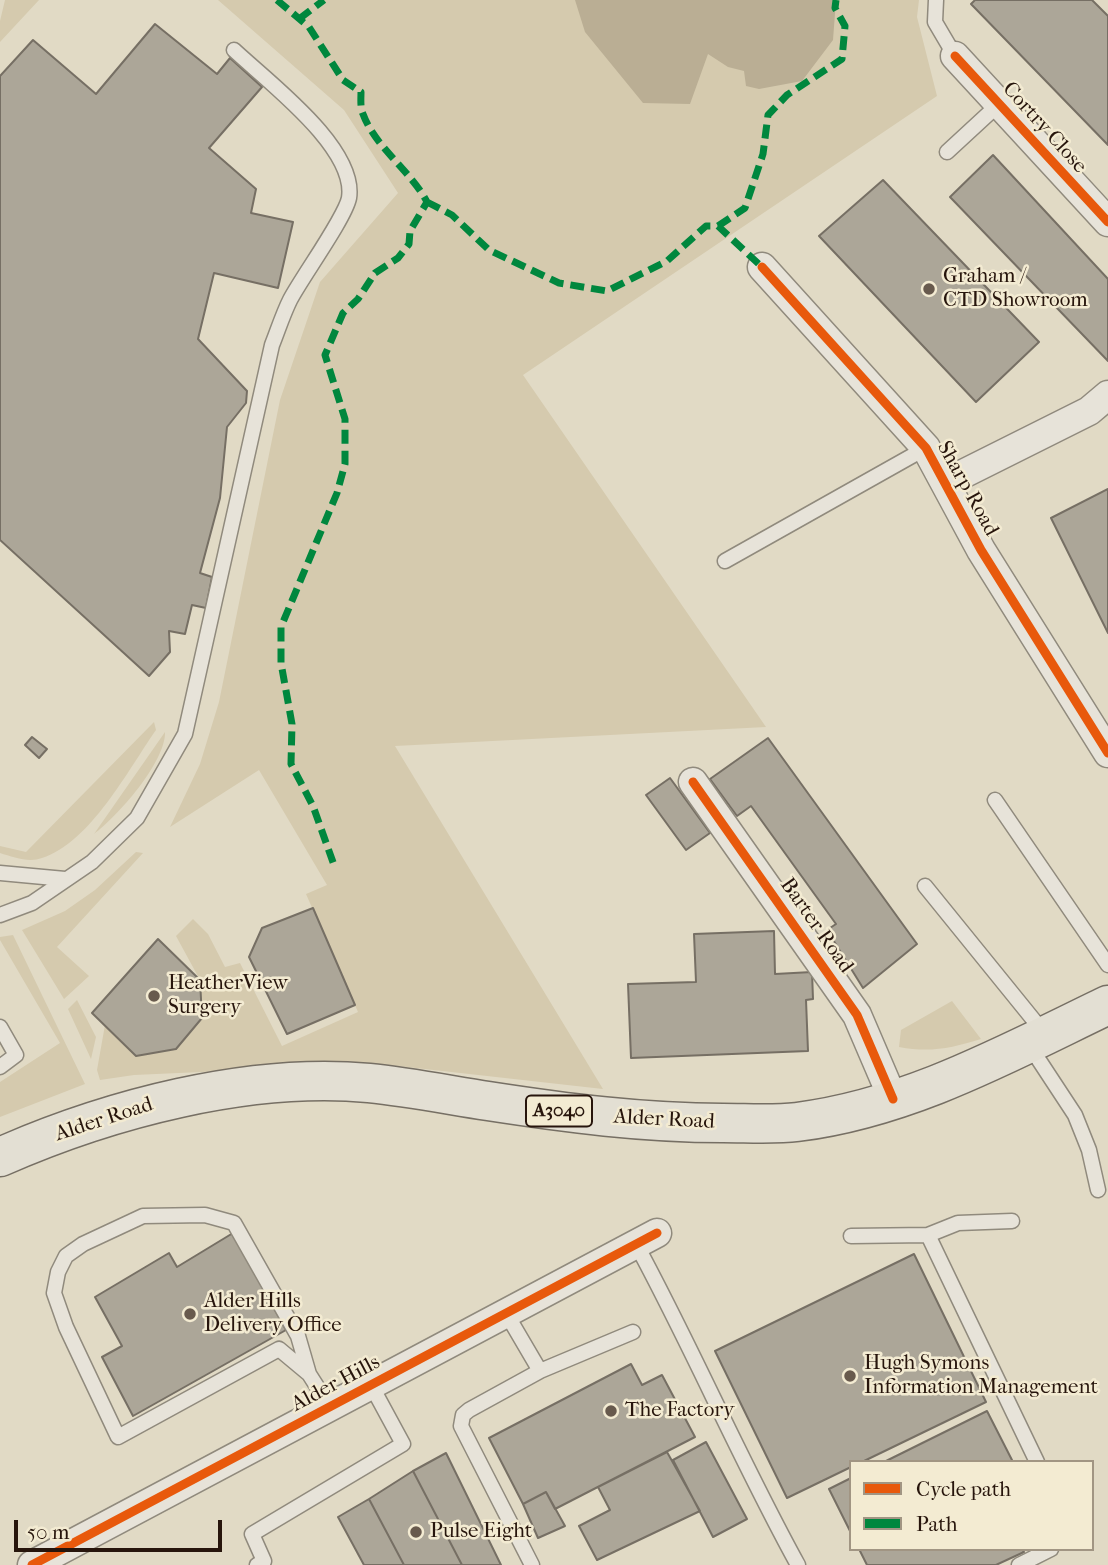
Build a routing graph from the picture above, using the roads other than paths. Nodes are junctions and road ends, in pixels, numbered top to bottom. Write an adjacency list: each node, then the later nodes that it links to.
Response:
1 (936, 0): 3 (lane)
2 (234, 50): 16 (lane)
3 (955, 56): 4 (street, Cortry Close)
4 (999, 104): 5 (lane); 6 (street, Cortry Close)
5 (947, 152)
6 (1108, 222)
7 (762, 267): 9 (street, Sharp Road)
8 (1108, 395): 10 (street)
9 (926, 448): 10 (street, Sharp Road); 11 (lane)
10 (947, 482): 12 (street, Sharp Road)
11 (725, 561)
12 (1108, 753)
13 (693, 782): 24 (street, Barter Road)
14 (995, 800): 19 (lane)
15 (0, 873): 16 (lane)
16 (65, 879): 18 (lane)
17 (925, 886): 22 (lane)
18 (0, 915)
19 (1108, 965)
20 (1108, 1005): 22 (main road, Alder Road / A3040)
21 (0, 1027): 23 (lane)
22 (1037, 1040): 24 (main road, Alder Road / A3040); 26 (lane)
23 (0, 1067)
24 (893, 1099): 25 (main road, Alder Road / A3040)
25 (0, 1157)
26 (1098, 1191)
27 (1012, 1222): 28 (lane)
28 (928, 1235): 29 (lane); 37 (lane)
29 (851, 1236)
30 (646, 1238): 31 (street, Alder Hills); 42 (lane)
31 (506, 1313): 33 (lane); 35 (street, Alder Hills)
32 (633, 1332): 33 (lane)
33 (540, 1371): 41 (lane)
34 (309, 1374): 34 (lane); 36 (lane)
35 (371, 1385): 36 (street, Alder Hills); 40 (lane)
36 (330, 1407): 39 (street, Alder Hills)
37 (1036, 1460)
38 (1047, 1551): 43 (lane)
39 (32, 1565)
40 (257, 1565)
41 (532, 1565)
42 (798, 1565)
43 (1019, 1565)

